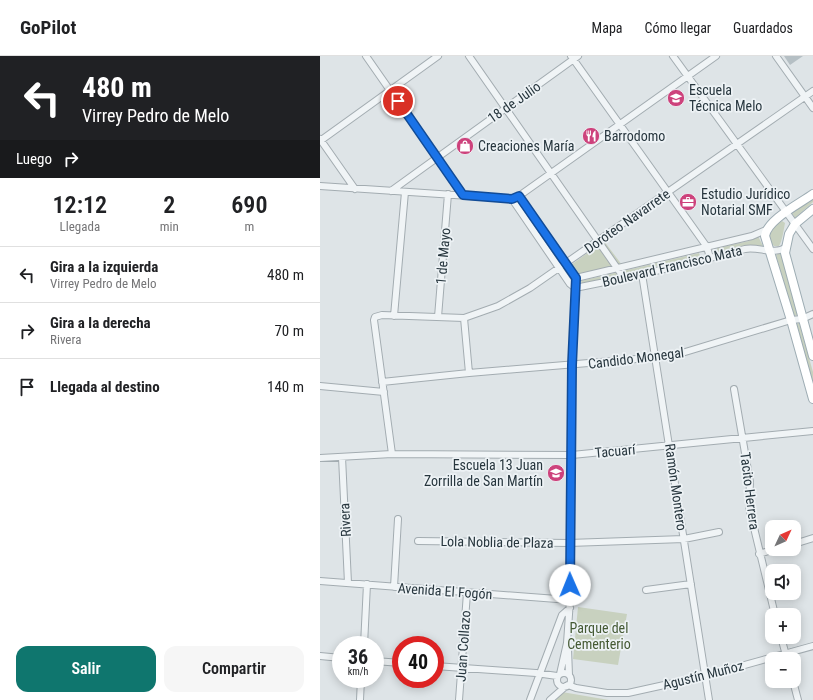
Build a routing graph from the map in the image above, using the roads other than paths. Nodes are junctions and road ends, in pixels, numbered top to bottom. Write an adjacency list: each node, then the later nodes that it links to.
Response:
1 (366, 56): 9 (street)
2 (438, 56): 9 (street)
3 (469, 56): 12 (street)
4 (673, 56): 8 (street)
5 (716, 56): 8 (street)
6 (776, 56): 11 (street)
7 (574, 57): 12 (street, 18 de Julio); 14 (street)
8 (687, 77): 14 (street); 16 (street)
9 (390, 90): 15 (street); 17 (street)
10 (813, 91): 11 (street, Doroteo Navarrete)
11 (805, 97): 13 (street); 16 (street, Doroteo Navarrete)
12 (505, 108): 17 (street, 18 de Julio); 18 (street)
13 (813, 108)
14 (620, 124): 18 (street); 23 (street)
15 (320, 140): 20 (street)
16 (738, 144): 23 (street, Doroteo Navarrete); 30 (street)
17 (437, 158): 21 (street, 18 de Julio); 26 (street)
18 (551, 174): 27 (street); 33 (street)
19 (320, 186): 20 (street)
20 (355, 188): 21 (street)
21 (391, 191): 22 (street)
22 (405, 192): 24 (street); 47 (street)
23 (668, 192): 33 (street, Doroteo Navarrete); 34 (street)
24 (448, 194): 26 (street); 48 (street, 1 de Mayo)
25 (813, 194): 30 (main road, Boulevard Francisco Mata)
26 (463, 195): 28 (street)
27 (519, 196): 28 (street); 39 (street)
28 (512, 199): 40 (street)
29 (813, 209): 31 (main road)
30 (786, 212): 31 (street); 32 (main road, Boulevard Francisco Mata)
31 (795, 224): 35 (main road); 36 (street)
32 (766, 230): 34 (street, Boulevard Francisco Mata); 37 (main road)
33 (597, 241): 39 (street, Doroteo Navarrete); 41 (street)
34 (707, 247): 38 (street); 41 (street, Boulevard Francisco Mata)
35 (786, 247): 37 (street, Boulevard Francisco Mata); 50 (main road)
36 (813, 249)
37 (770, 250): 38 (street, Boulevard Francisco Mata); 51 (main road)
38 (710, 258): 42 (street, Boulevard Francisco Mata)
39 (566, 264): 40 (street, Doroteo Navarrete); 43 (street)
40 (559, 268): 45 (street); 49 (street, Doroteo Navarrete)
41 (617, 269): 43 (street, Boulevard Francisco Mata); 44 (street)
42 (642, 274): 44 (street, Boulevard Francisco Mata); 53 (street, Ramón Montero)
43 (576, 278): 45 (street)
44 (624, 278): 45 (street, Boulevard Francisco Mata)
45 (575, 288): 54 (street)
46 (813, 314): 50 (street, Candido Monegal)
47 (394, 316): 48 (street, Doroteo Navarrete); 56 (street, Doroteo Navarrete)
48 (438, 317): 49 (street, Doroteo Navarrete)
49 (464, 318): 55 (street)
50 (802, 318): 51 (street, Candido Monegal); 52 (main road)
51 (791, 320): 53 (street, Candido Monegal); 60 (main road)
52 (813, 356)
53 (656, 357): 54 (street, Candido Monegal); 63 (street, Ramón Montero)
54 (572, 365): 55 (street, Candido Monegal); 65 (street)
55 (469, 373): 56 (street, Candido Monegal)
56 (382, 382): 59 (street)
57 (320, 386): 59 (street)
58 (734, 389): 62 (street, Tacito Herrera)
59 (384, 392): 64 (street)
60 (813, 399)
61 (813, 431): 62 (street, Tacuarí)
62 (743, 438): 63 (street, Tacuarí); 76 (street, Tacito Herrera)
63 (671, 446): 65 (street, Tacuarí); 71 (street, Ramón Montero)
64 (392, 454): 65 (street, Tacuarí); 66 (street, Tacuarí)
65 (572, 455): 74 (street)
66 (342, 456): 67 (street, Tacuarí); 78 (street, Rivera)
67 (320, 458)
68 (398, 519): 81 (street)
69 (719, 532): 71 (street, Lola Noblia de Plaza)
70 (813, 538): 73 (street)
71 (684, 539): 74 (street, Lola Noblia de Plaza); 80 (street, Ramón Montero)
72 (418, 541): 74 (street, Lola Noblia de Plaza)
73 (801, 542)
74 (569, 543): 84 (street)
75 (765, 552): 76 (street)
76 (759, 554): 86 (street, Tacito Herrera)
77 (320, 581): 78 (street, Avenida El Fogón)
78 (348, 583): 79 (street, Avenida El Fogón)
79 (367, 584): 81 (street, Avenida El Fogón); 87 (street)
80 (691, 584): 82 (street); 98 (street, Ramón Montero)
81 (394, 587): 83 (street, Avenida El Fogón)
82 (646, 590)
83 (466, 593): 84 (street, Avenida El Fogón); 95 (street, Juan Collazo)
84 (570, 600): 85 (street)
85 (570, 608): 88 (street); 96 (street)
86 (773, 608)
87 (364, 636)
88 (567, 643): 97 (street); 99 (street)
89 (813, 646): 90 (street, Agustín Muñoz)
90 (797, 652)
91 (320, 656): 92 (street)
92 (332, 657)
93 (765, 661): 98 (street, Agustín Muñoz)
94 (444, 667): 95 (street)
95 (461, 668): 96 (street); 105 (street, Juan Collazo)
96 (540, 673): 99 (street); 106 (street)
97 (569, 675): 99 (street); 100 (street)
98 (705, 676): 103 (street, Agustín Muñoz); 109 (street, Ramón Montero)
99 (558, 677): 100 (street); 107 (street)
100 (567, 685): 103 (street, Agustín Muñoz); 107 (street)
101 (361, 688): 104 (street)
102 (795, 688): 110 (street)
103 (628, 693): 108 (street)
104 (360, 700)
105 (459, 700)
106 (530, 700)
107 (550, 700)
108 (630, 700)
109 (709, 700)
110 (798, 700)

